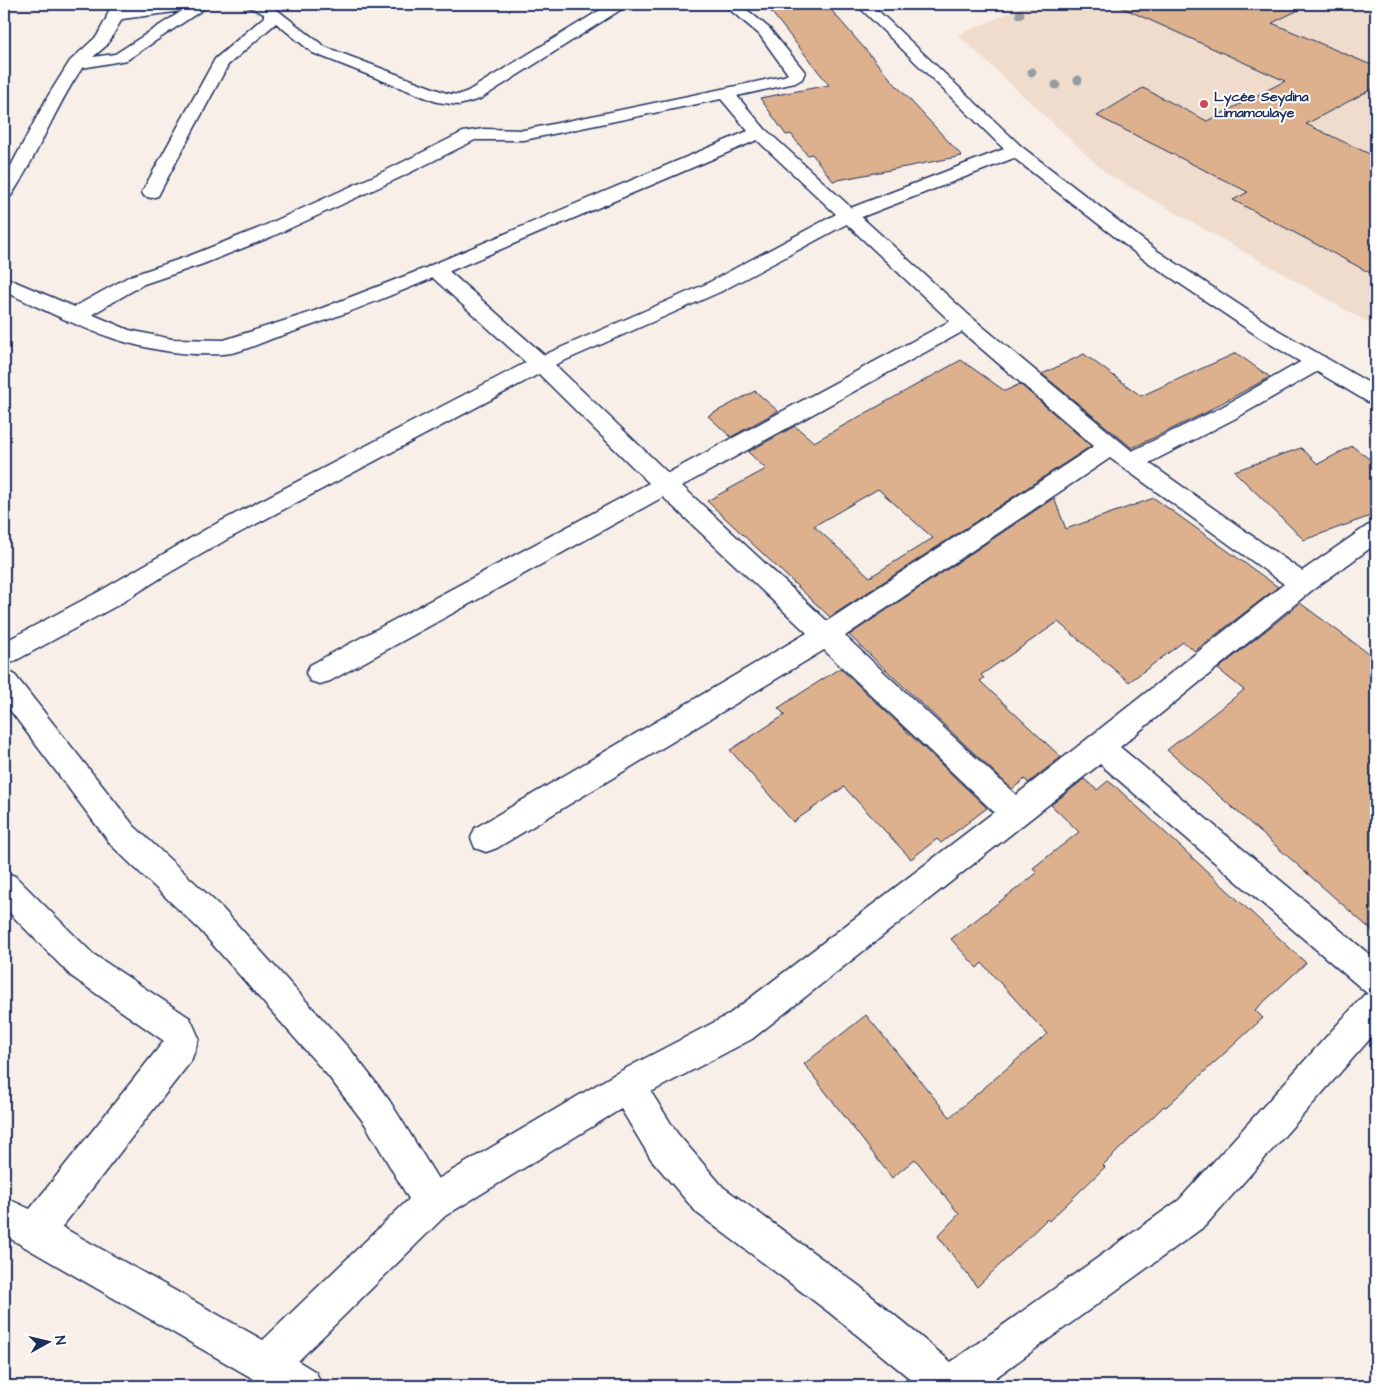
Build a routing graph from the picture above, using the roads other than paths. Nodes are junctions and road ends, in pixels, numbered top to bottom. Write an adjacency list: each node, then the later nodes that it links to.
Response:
1 (203, 4): 6 (street); 8 (street)
2 (254, 4): 7 (street)
3 (620, 4): 7 (street)
4 (731, 4): 9 (street)
5 (864, 4): 11 (street)
6 (117, 9): 8 (street)
7 (271, 12): 13 (street)
8 (76, 64): 12 (street)
9 (727, 95): 10 (street); 17 (street)
10 (759, 133): 14 (street); 15 (street)
11 (1016, 151): 14 (street); 19 (street)
12 (4, 190)
13 (151, 192)
14 (847, 216): 18 (street); 20 (street)
15 (436, 270): 17 (street); 20 (street)
16 (4, 283): 17 (street)
17 (74, 316)
18 (964, 322): 22 (street); 24 (street)
19 (1318, 362): 21 (street); 23 (street)
20 (541, 364): 24 (street); 28 (street)
21 (1376, 397)
22 (1110, 447): 23 (street); 27 (street)
23 (1131, 462): 26 (street)
24 (666, 485): 27 (street); 29 (street)
25 (1376, 532): 26 (street)
26 (1302, 584): 31 (street)
27 (826, 635): 32 (street); 33 (street)
28 (4, 654)
29 (320, 673)
30 (4, 682): 38 (street)
31 (1100, 747): 32 (street); 35 (street)
32 (1014, 812): 37 (street)
33 (486, 838)
34 (4, 886): 39 (street)
35 (1376, 981)
36 (1376, 1007): 42 (street)
37 (627, 1086): 38 (street); 42 (street)
38 (432, 1203): 40 (street)
39 (19, 1223): 40 (street)
40 (267, 1364): 41 (street)
41 (302, 1386)
42 (951, 1386)

